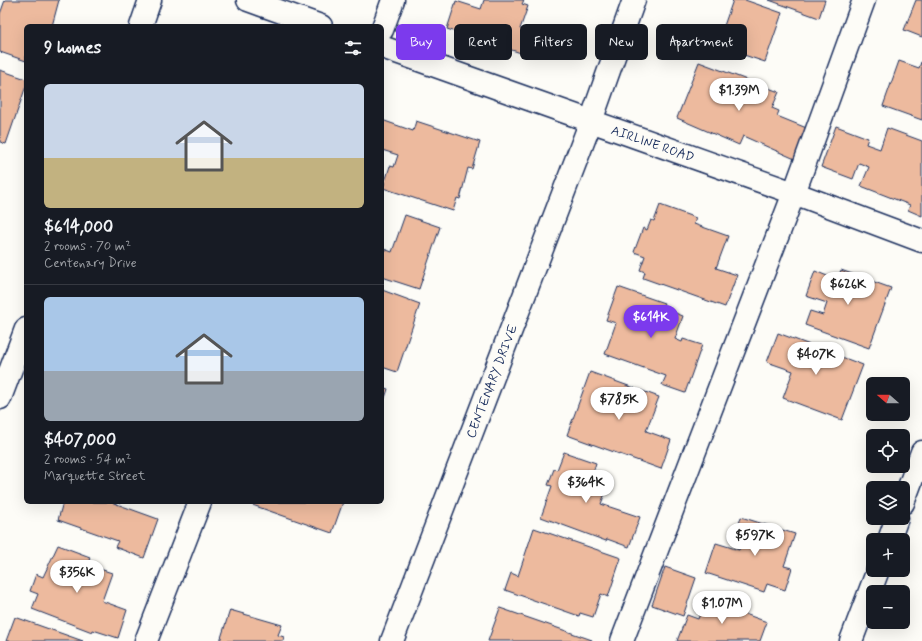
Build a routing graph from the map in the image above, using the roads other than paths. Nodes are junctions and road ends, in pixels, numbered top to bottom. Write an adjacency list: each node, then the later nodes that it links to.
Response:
1 (150, 0): 6 (street)
2 (248, 0): 7 (street)
3 (393, 0): 8 (street)
4 (634, 0): 10 (street, CENTENARY DRIVE)
5 (864, 0): 11 (street)
6 (142, 24)
7 (315, 24)
8 (384, 25)
9 (384, 48): 10 (street, AIRLINE ROAD)
10 (591, 121): 11 (street, AIRLINE ROAD); 20 (street, CENTENARY DRIVE)
11 (794, 193): 12 (street, AIRLINE ROAD); 21 (street)
12 (922, 241)
13 (24, 334): 14 (street)
14 (0, 398)
15 (922, 452): 16 (street)
16 (910, 484)
17 (199, 504): 19 (street)
18 (875, 577): 22 (street)
19 (146, 641)
20 (392, 641)
21 (622, 641)
22 (851, 641)

